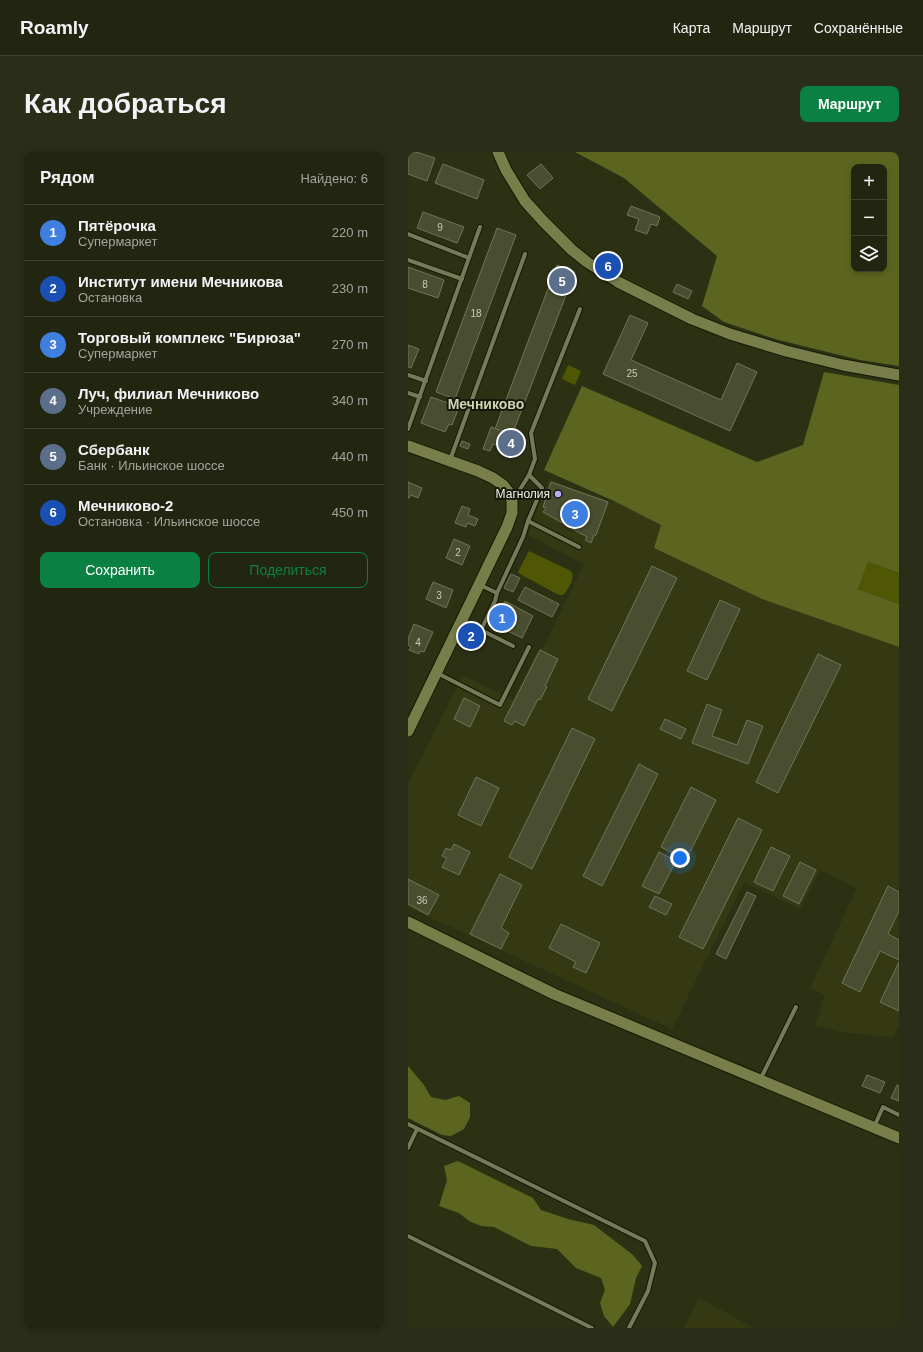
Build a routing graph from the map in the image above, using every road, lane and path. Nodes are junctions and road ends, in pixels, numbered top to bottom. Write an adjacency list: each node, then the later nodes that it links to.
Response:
1 (498, 152): 10 (main road)
2 (480, 227): 5 (lane)
3 (408, 234): 5 (lane)
4 (525, 254): 16 (lane)
5 (469, 258): 7 (lane)
6 (408, 260): 7 (lane)
7 (462, 279): 11 (lane)
8 (580, 309): 17 (lane)
9 (408, 375): 11 (lane)
10 (899, 375)
11 (426, 381): 13 (lane)
12 (408, 393): 13 (lane)
13 (420, 397): 14 (lane)
14 (408, 428)
15 (408, 446): 16 (main road)
16 (449, 460): 18 (main road)
17 (529, 475): 18 (lane); 19 (lane)
18 (512, 501): 21 (main road)
19 (528, 521): 20 (lane); 22 (lane)
20 (579, 547)
21 (479, 585): 22 (lane); 25 (main road)
22 (496, 593): 23 (lane)
23 (513, 646)
24 (530, 647): 25 (lane)
25 (436, 673): 26 (main road)
26 (408, 731)
27 (408, 922): 29 (main road)
28 (796, 1006): 29 (lane)
29 (760, 1081): 32 (main road)
30 (899, 1115): 32 (lane)
31 (408, 1124): 33 (lane)
32 (874, 1128): 34 (main road)
33 (417, 1129): 35 (lane); 38 (lane)
34 (899, 1138)
35 (408, 1148)
36 (408, 1236): 37 (lane)
37 (592, 1328)
38 (628, 1328)

